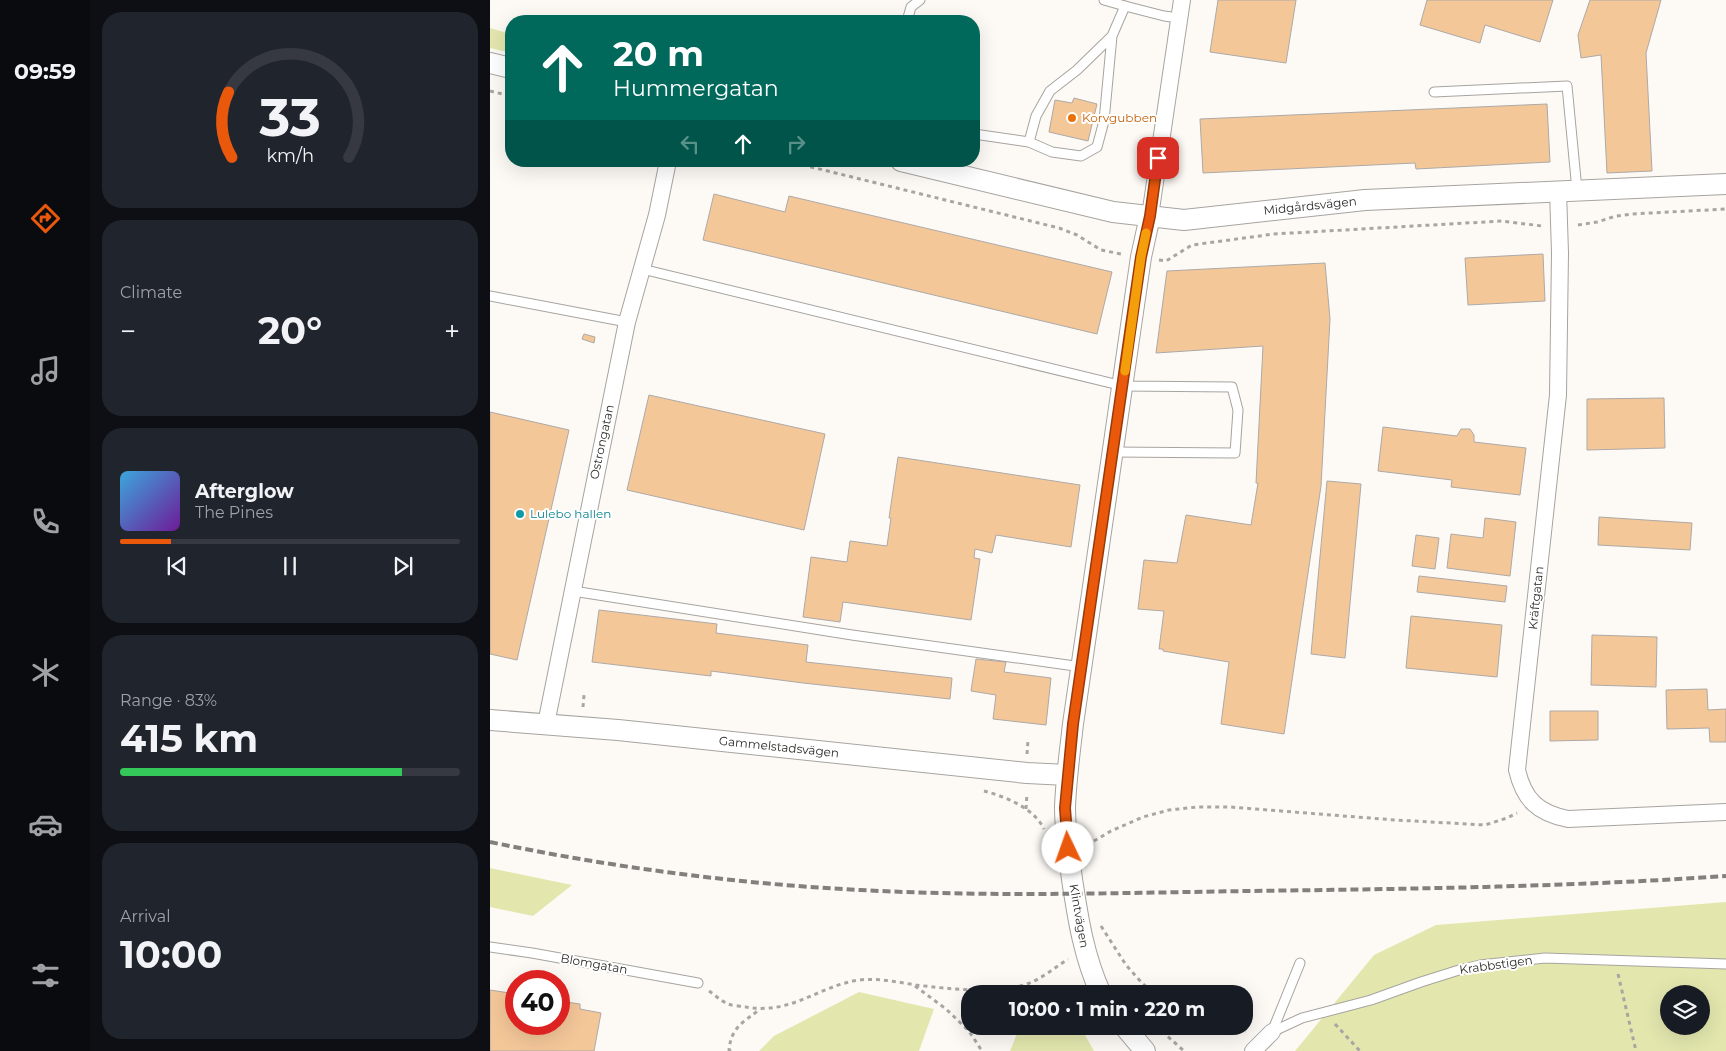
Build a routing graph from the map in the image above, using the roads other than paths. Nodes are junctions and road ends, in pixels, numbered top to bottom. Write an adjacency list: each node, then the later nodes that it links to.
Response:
1 (920, 0): 5 (lane)
2 (1104, 0): 4 (lane)
3 (1182, 0): 6 (street)
4 (1125, 6): 6 (lane); 7 (lane)
5 (909, 15)
6 (1179, 18): 17 (street)
7 (1112, 36): 12 (lane); 12 (lane)
8 (490, 63): 9 (street)
9 (505, 67)
10 (1434, 92): 16 (lane)
11 (980, 135): 12 (lane)
12 (1029, 142)
13 (667, 167): 18 (street, Ostrongatan)
14 (925, 167): 17 (street, Midgårdsvägen)
15 (1726, 184): 16 (street, Midgårdsvägen)
16 (1568, 191): 17 (street, Midgårdsvägen); 28 (street, Kräftgatan)
17 (1150, 216): 21 (street, Klintvägen)
18 (642, 270): 20 (street, Ostrongatan); 21 (lane)
19 (490, 296): 20 (lane)
20 (627, 322): 23 (street, Ostrongatan)
21 (1123, 386): 22 (street, Klintvägen); 22 (lane)
22 (1113, 452): 24 (street, Klintvägen)
23 (573, 591): 24 (lane); 26 (street, Ostrongatan)
24 (1082, 666): 27 (street, Klintvägen)
25 (490, 720): 26 (street, Gammelstadsvägen)
26 (546, 724): 27 (street, Gammelstadsvägen)
27 (1067, 776): 33 (street, Klintvägen)
28 (1726, 812)
29 (490, 947): 32 (lane, Blomgatan)
30 (1300, 963): 34 (lane)
31 (1726, 964): 34 (lane, Krabbstigen)
32 (698, 983)
33 (1097, 985)
34 (1272, 1032): 37 (street, Krabbstigen)
35 (1132, 1035): 36 (street)
36 (1146, 1051)
37 (1253, 1051)

